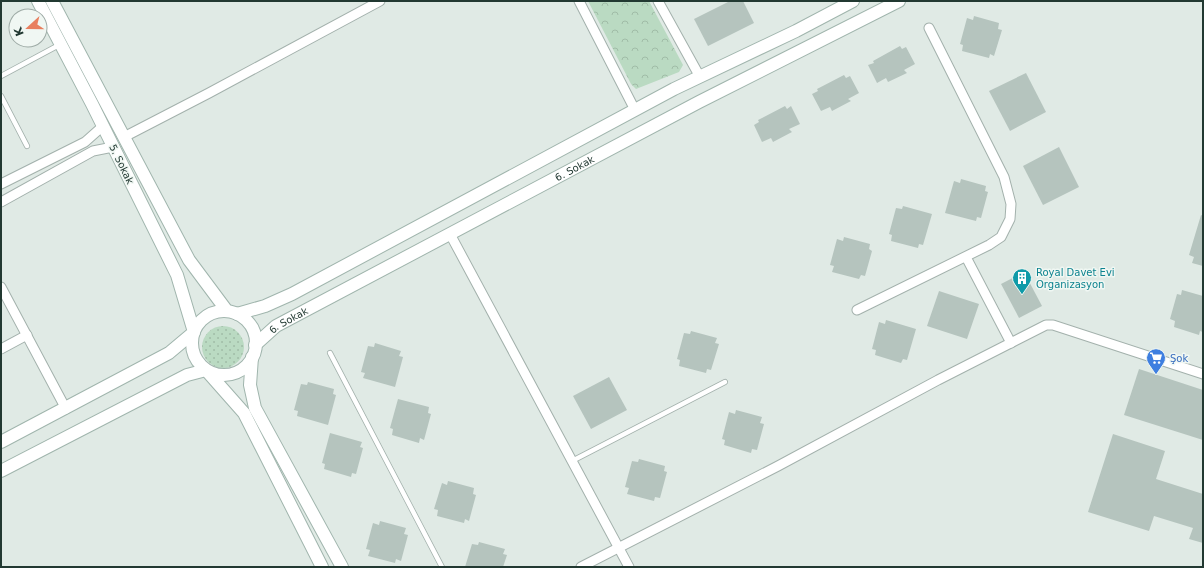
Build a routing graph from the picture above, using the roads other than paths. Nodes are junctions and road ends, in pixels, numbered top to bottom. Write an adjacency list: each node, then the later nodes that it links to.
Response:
1 (38, 1): 10 (street, 5. Sokak)
2 (52, 1): 9 (street, 5. Sokak)
3 (380, 1): 16 (street)
4 (580, 1): 14 (street)
5 (658, 1): 12 (street)
6 (853, 1): 12 (street)
7 (899, 1): 21 (street, 6. Sokak)
8 (929, 28): 22 (street)
9 (72, 38): 10 (street); 16 (street, 5. Sokak)
10 (60, 44): 11 (lane); 15 (street, 5. Sokak)
11 (1, 76)
12 (700, 77): 14 (street)
13 (1, 96): 17 (lane)
14 (635, 110): 25 (street)
15 (103, 126): 18 (street, 5. Sokak); 19 (street)
16 (124, 137): 25 (street, 5. Sokak)
17 (27, 146)
18 (113, 147): 20 (street); 26 (street, 5. Sokak)
19 (1, 184)
20 (1, 202)
21 (450, 234): 29 (street, 6. Sokak); 38 (street)
22 (966, 257): 24 (street); 28 (street)
23 (1, 287): 27 (street)
24 (857, 310)
25 (232, 312): 26 (street); 29 (street)
26 (194, 332): 33 (street); 36 (street)
27 (27, 335): 30 (street); 36 (street)
28 (1011, 343): 34 (street); 40 (street)
29 (255, 345): 32 (street)
30 (1, 350)
31 (330, 353): 43 (lane)
32 (252, 357): 33 (street); 42 (street)
33 (206, 370): 39 (street); 41 (street)
34 (1203, 374)
35 (725, 382): 38 (lane)
36 (66, 408): 37 (street)
37 (1, 442)
38 (571, 461): 40 (street)
39 (1, 471)
40 (618, 548): 44 (street); 45 (street)
41 (322, 567)
42 (342, 567)
43 (442, 567)
44 (582, 567)
45 (629, 567)

